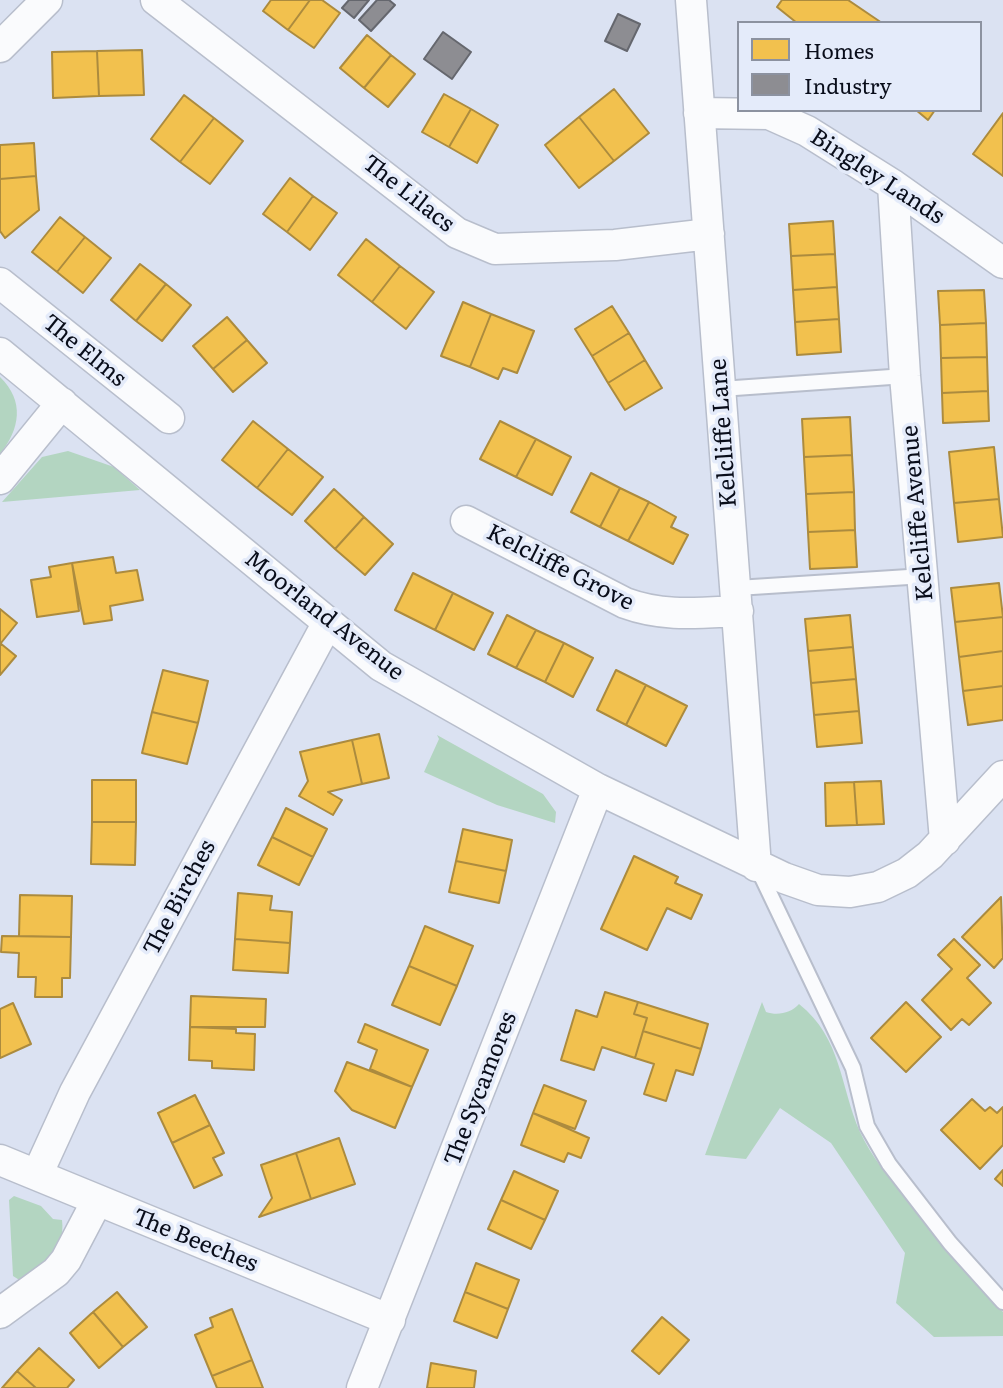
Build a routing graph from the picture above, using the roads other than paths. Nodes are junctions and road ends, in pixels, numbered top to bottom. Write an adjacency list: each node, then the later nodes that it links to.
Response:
1 (47, 0): 4 (street)
2 (156, 0): 7 (street, The Lilacs)
3 (691, 0): 5 (street, Kelcliffe Lane)
4 (0, 47)
5 (699, 113): 6 (street, Bingley Lands); 7 (street, Kelcliffe Lane)
6 (893, 185): 8 (street, Bingley Lands); 11 (street, Kelcliffe Avenue)
7 (709, 234): 12 (street, Kelcliffe Lane)
8 (1003, 263)
9 (0, 283): 14 (street, The Elms)
10 (0, 353): 13 (street, Moorland Avenue)
11 (905, 376): 12 (lane); 17 (street, Kelcliffe Avenue)
12 (721, 389): 18 (street, Kelcliffe Lane)
13 (62, 403): 15 (street); 19 (street, Moorland Avenue)
14 (169, 418)
15 (0, 479)
16 (467, 521): 18 (street, Kelcliffe Grove)
17 (924, 576): 18 (lane); 22 (street, Kelcliffe Avenue)
18 (737, 599): 23 (street, Kelcliffe Lane)
19 (327, 624): 21 (street, Moorland Avenue); 25 (street, The Birches)
20 (1003, 776): 22 (street, Moorland Avenue)
21 (598, 789): 23 (street, Moorland Avenue); 29 (street, The Sycamores)
22 (946, 840): 23 (street, Moorland Avenue)
23 (756, 866): 27 (lane)
24 (0, 1160): 25 (street, The Beeches)
25 (37, 1175): 26 (street, The Beeches)
26 (97, 1201): 28 (street); 29 (street, The Beeches)
27 (1003, 1302)
28 (0, 1313)
29 (390, 1320): 30 (street, The Sycamores)
30 (362, 1388)

